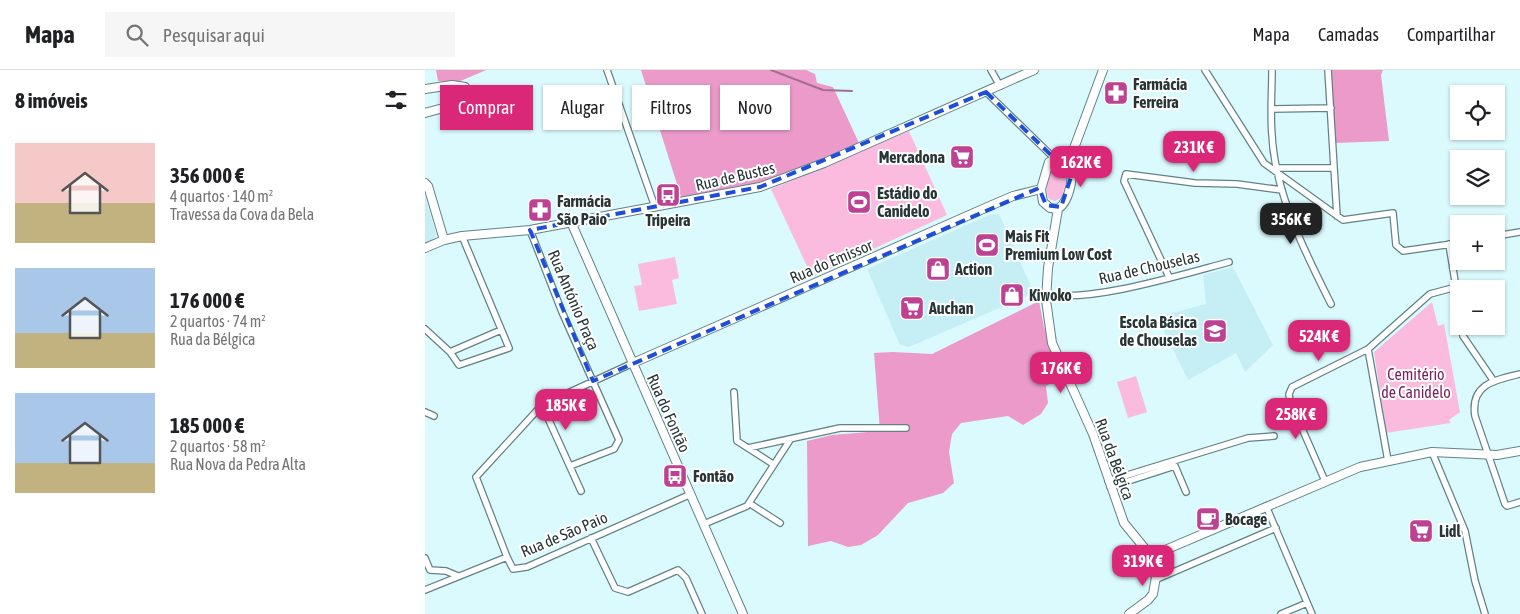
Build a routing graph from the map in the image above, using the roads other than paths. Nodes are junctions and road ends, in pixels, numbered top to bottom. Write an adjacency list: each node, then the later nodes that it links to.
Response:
1 (607, 70): 22 (street)
2 (991, 70): 8 (street)
3 (1034, 70): 8 (main road, Rua de Bustes)
4 (1103, 70): 15 (main road, Rua da Bélgica)
5 (1205, 70): 18 (street)
6 (1272, 70): 11 (street)
7 (1329, 70): 12 (street)
8 (1000, 86): 10 (main road, Rua de Bustes)
9 (425, 89): 13 (main road)
10 (986, 92): 14 (street); 22 (main road, Rua de Bustes)
11 (1272, 108): 12 (street); 16 (street)
12 (1331, 108): 17 (street)
13 (425, 114)
14 (1054, 158): 15 (main road); 20 (main road)
15 (1068, 159): 23 (main road, Rua da Bélgica)
16 (1278, 168): 17 (street); 18 (street)
17 (1334, 168): 24 (street)
18 (1279, 176): 21 (street); 24 (street)
19 (425, 183): 30 (main road)
20 (1041, 189): 23 (main road); 44 (main road, Rua do Emissor)
21 (1282, 190): 34 (street); 38 (street)
22 (655, 207): 25 (main road, Rua de Bustes)
23 (1057, 209): 37 (main road, Rua da Bélgica)
24 (1337, 216): 31 (street)
25 (571, 222): 26 (main road, Rua de Bustes); 44 (main road, Rua do Fontão)
26 (530, 230): 29 (main road, Rua de Bustes); 47 (street, Rua António Praça)
27 (1520, 232): 28 (street)
28 (1505, 234)
29 (462, 236): 30 (main road, Rua de Bustes); 40 (street)
30 (444, 240): 32 (main road, Rua de Bustes)
31 (1449, 244): 35 (street)
32 (425, 248)
33 (1229, 262): 34 (street, Rua de Chouselas)
34 (1169, 277): 37 (street, Rua de Chouselas)
35 (1455, 280)
36 (1450, 289): 42 (street)
37 (1046, 293): 63 (main road, Rua da Bélgica)
38 (1331, 304)
39 (425, 329): 43 (street)
40 (501, 330): 43 (street); 43 (street)
41 (1463, 335): 46 (street)
42 (1368, 349): 59 (street); 62 (street)
43 (450, 352)
44 (633, 363): 47 (street); 66 (main road, Rua do Fontão)
45 (1520, 374): 46 (street)
46 (1493, 380): 58 (street)
47 (593, 381): 49 (street); 61 (street, Rua António Praça)
48 (734, 392): 55 (street)
49 (542, 405): 61 (street); 75 (street)
50 (425, 412): 51 (street)
51 (434, 416)
52 (906, 428): 54 (street)
53 (1274, 436): 63 (street)
54 (790, 440): 55 (street); 60 (street)
55 (747, 448): 60 (street)
56 (1520, 451): 58 (main road)
57 (1433, 452): 58 (main road); 59 (main road); 86 (street)
58 (1489, 454): 67 (street)
59 (1388, 461): 62 (main road)
60 (773, 464): 68 (street)
61 (571, 466): 64 (street)
62 (1325, 481): 69 (main road)
63 (1109, 484): 65 (street); 74 (main road, Rua da Bélgica)
64 (581, 491)
65 (1186, 492)
66 (691, 494): 71 (main road, Rua do Fontão); 73 (street, Rua de São Paio)
67 (1520, 502)
68 (749, 503): 70 (street); 71 (street)
69 (1267, 506): 72 (street); 74 (main road)
70 (780, 523)
71 (704, 524): 82 (main road, Rua do Fontão)
72 (1275, 528): 78 (street); 80 (street)
73 (591, 538): 75 (street, Rua de São Paio); 81 (street)
74 (1151, 556): 78 (main road, Rua da Bélgica)
75 (507, 557): 77 (street, Rua de São Paio)
76 (425, 558): 77 (street)
77 (459, 576): 79 (street, Rua de São Paio)
78 (1157, 579): 83 (main road)
79 (425, 590)
80 (1307, 603): 84 (street); 85 (street)
81 (702, 614)
82 (743, 614)
83 (1129, 614)
84 (1281, 614)
85 (1312, 614)
86 (1485, 614)

